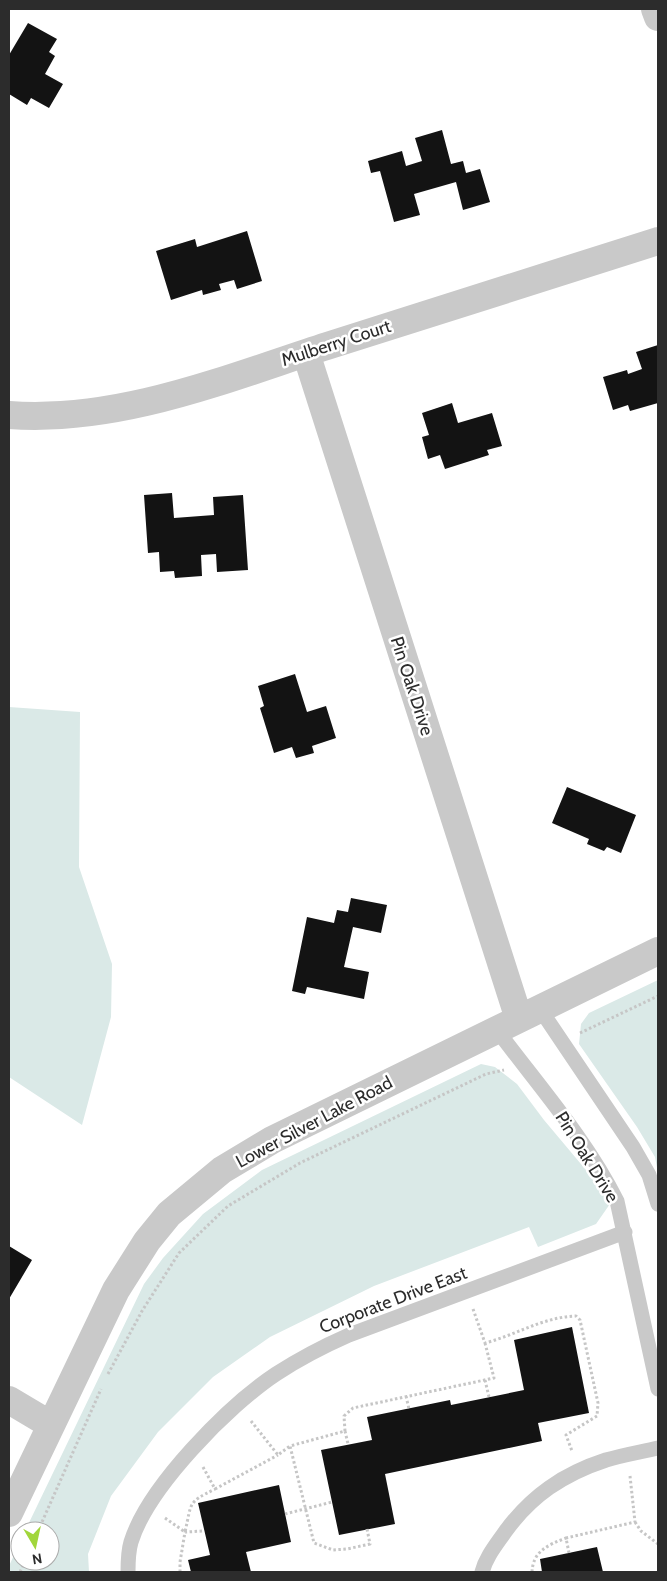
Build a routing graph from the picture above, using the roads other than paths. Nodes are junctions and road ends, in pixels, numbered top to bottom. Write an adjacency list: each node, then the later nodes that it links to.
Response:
1 (656, 9): 2 (street)
2 (658, 18)
3 (658, 241): 4 (street, Mulberry Court)
4 (306, 353): 5 (street, Mulberry Court); 7 (street, Pin Oak Drive)
5 (9, 415)
6 (658, 951): 7 (street, Lower Silver Lake Road)
7 (519, 1020): 8 (lane, Pin Oak Drive); 9 (lane, Pin Oak Drive); 12 (street, Lower Silver Lake Road)
8 (658, 1204)
9 (625, 1232): 10 (lane, Pin Oak Drive); 15 (lane, Corporate Drive East)
10 (658, 1389)
11 (9, 1400): 12 (street)
12 (51, 1424): 14 (street, Lower Silver Lake Road)
13 (658, 1448): 16 (lane)
14 (9, 1513)
15 (128, 1572)
16 (482, 1572)

